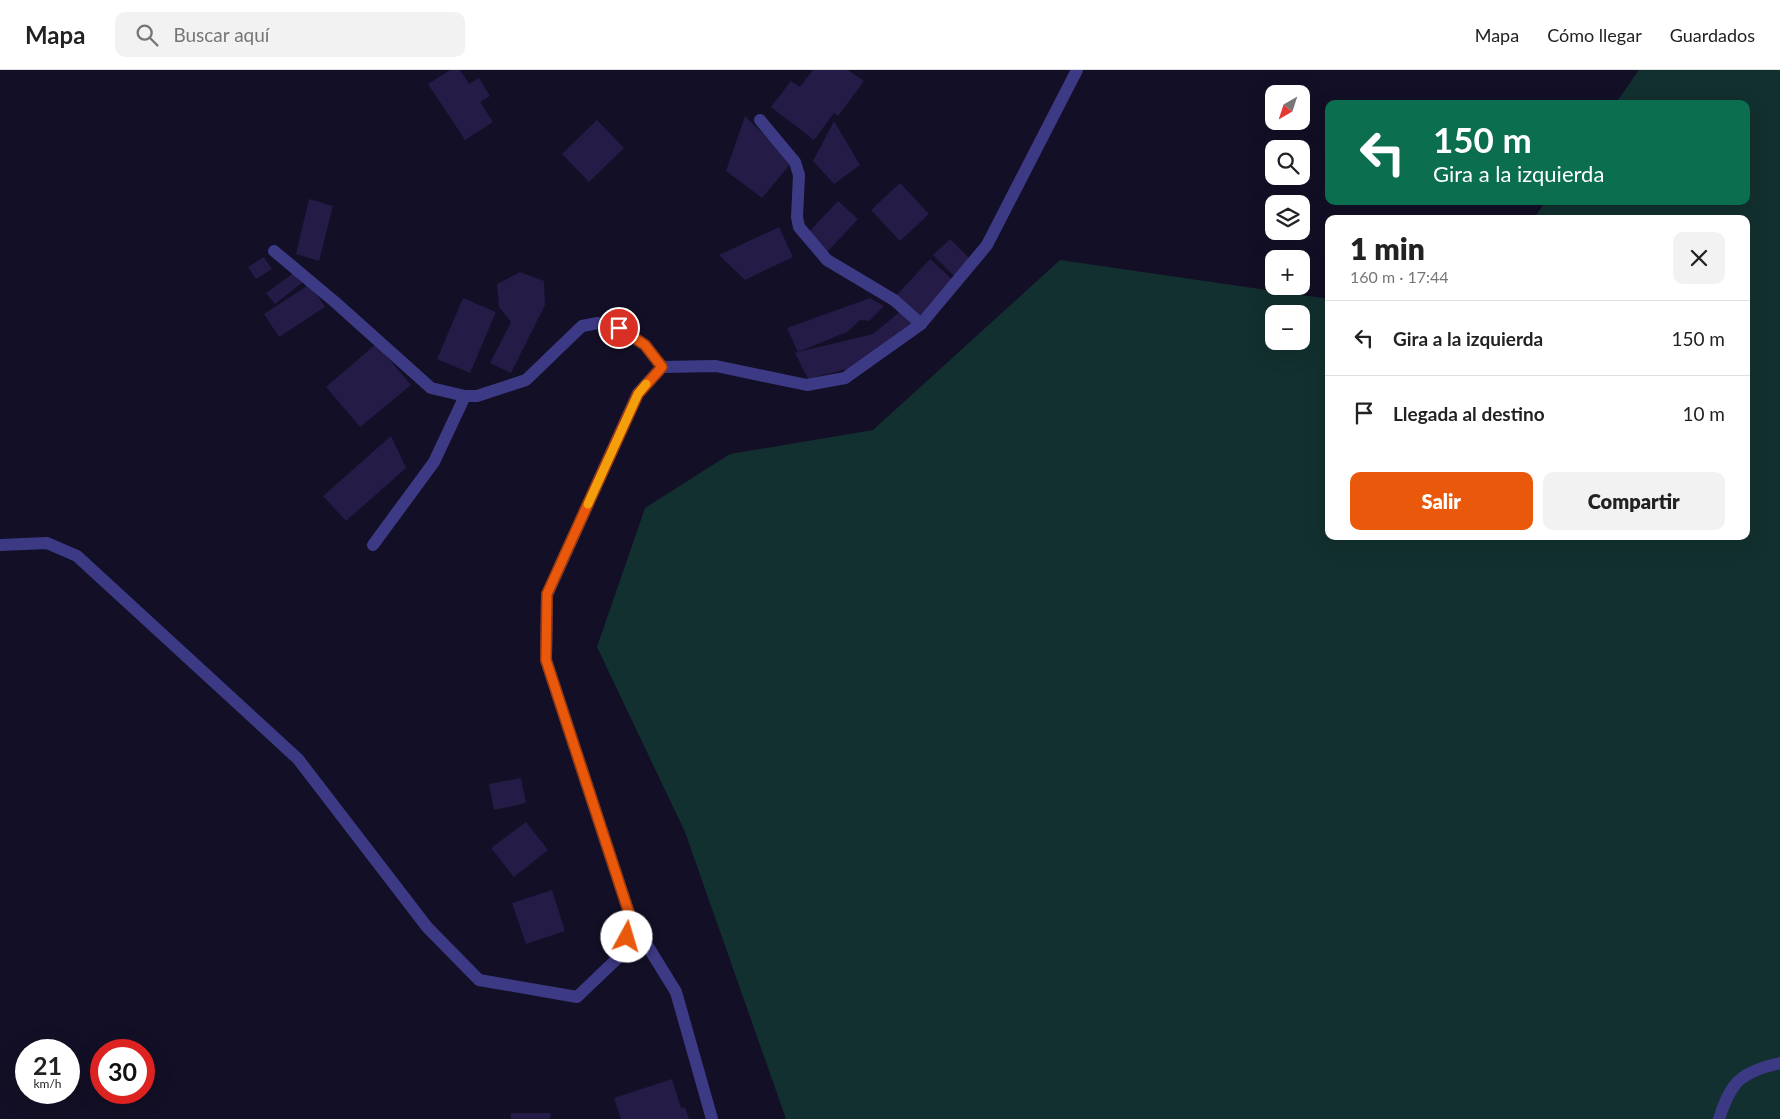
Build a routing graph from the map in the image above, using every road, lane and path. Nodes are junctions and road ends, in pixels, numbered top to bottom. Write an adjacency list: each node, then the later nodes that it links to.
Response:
1 (1077, 70): 4 (street)
2 (760, 120): 4 (street)
3 (274, 251): 6 (street)
4 (921, 324): 5 (street)
5 (662, 367): 6 (street); 9 (street)
6 (465, 396): 8 (street)
7 (0, 545): 9 (street)
8 (373, 545)
9 (631, 919): 11 (street)
10 (1780, 1063): 12 (street)
11 (712, 1119)
12 (1719, 1119)

